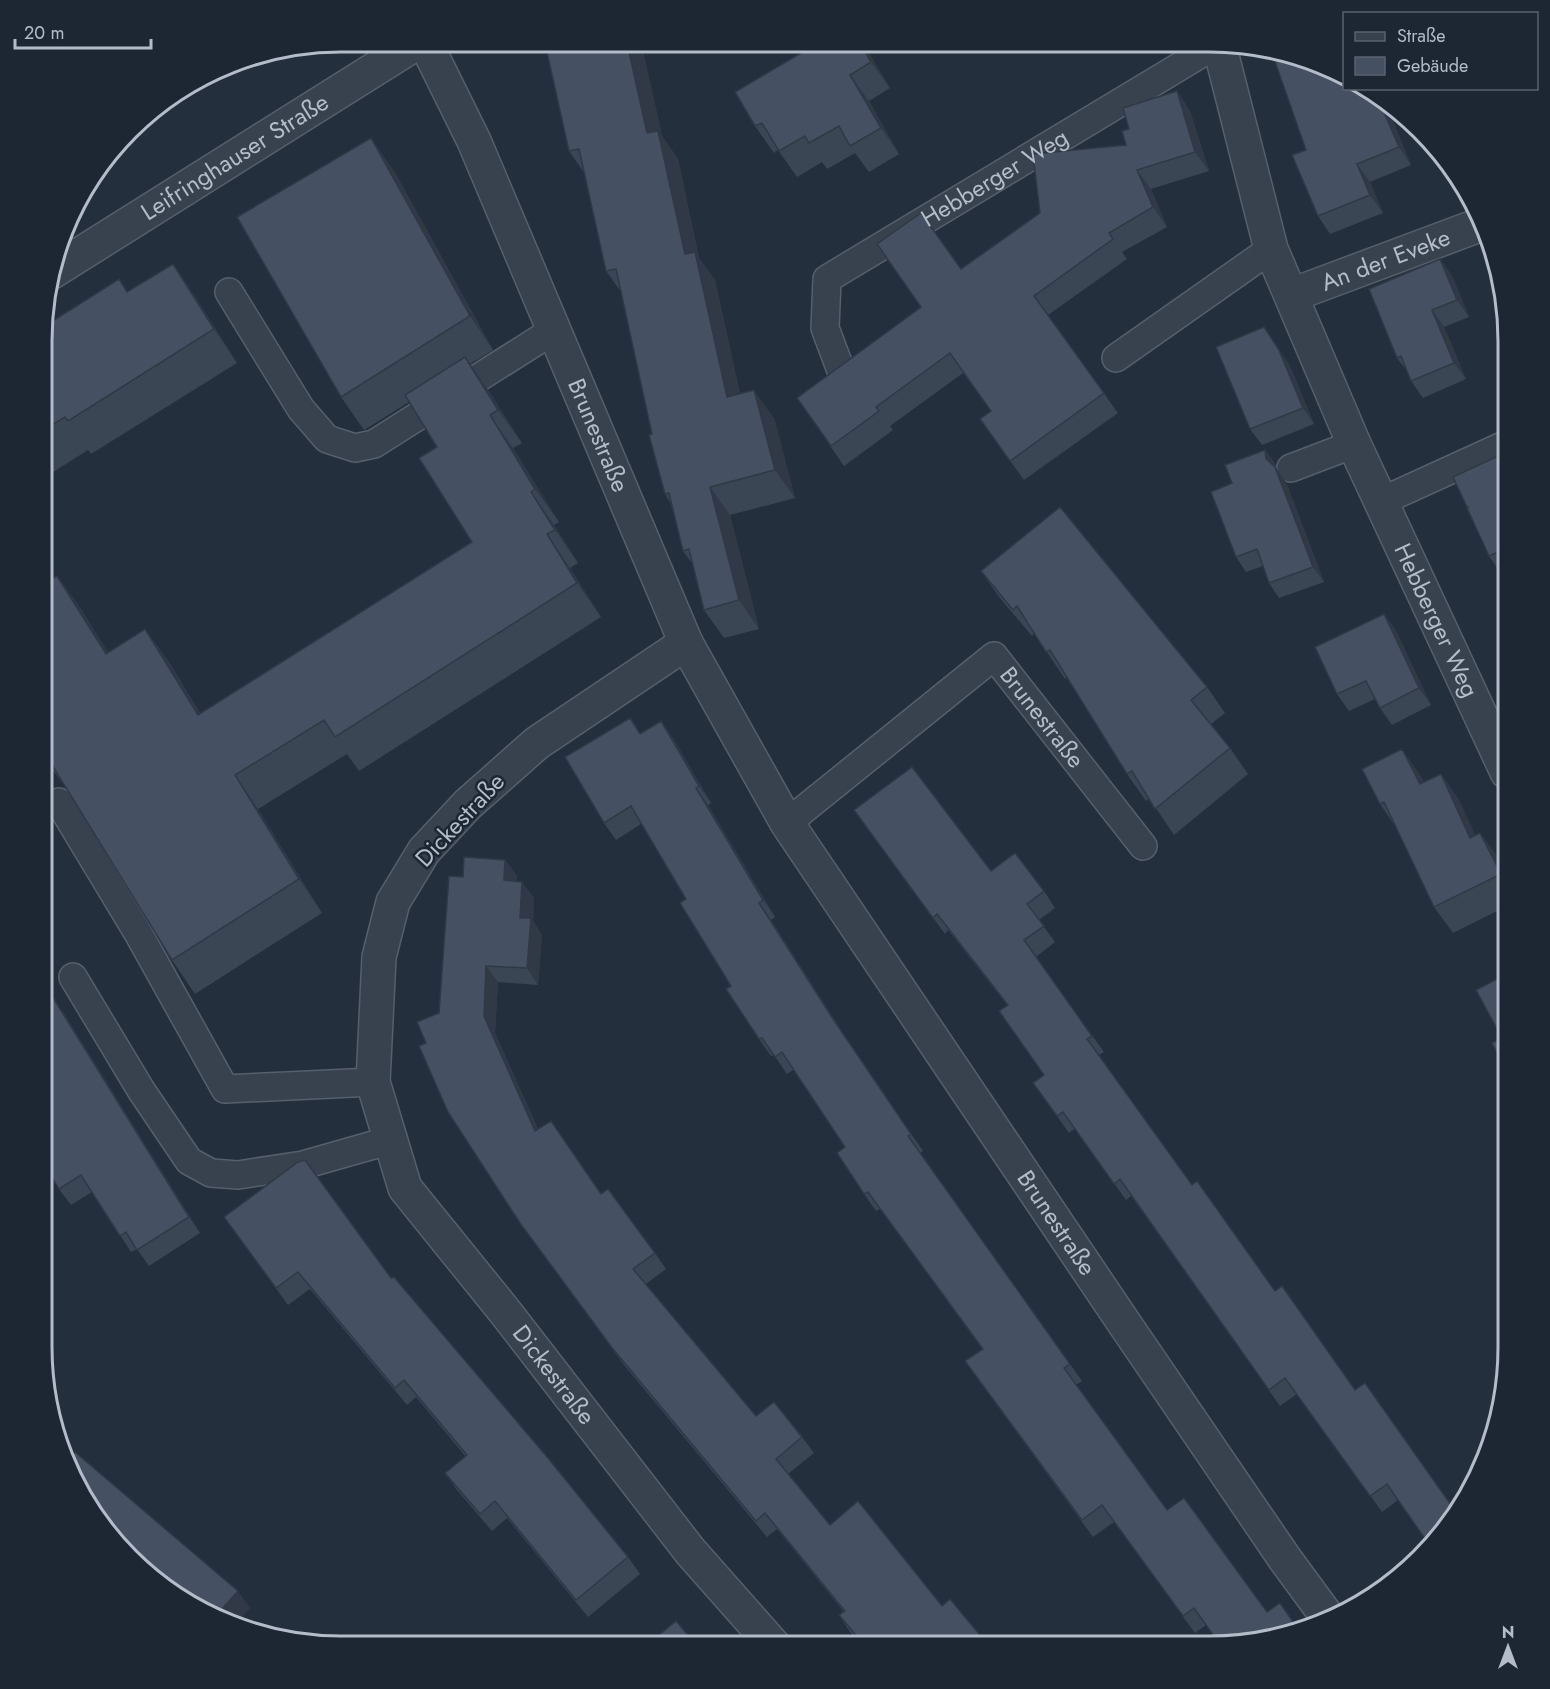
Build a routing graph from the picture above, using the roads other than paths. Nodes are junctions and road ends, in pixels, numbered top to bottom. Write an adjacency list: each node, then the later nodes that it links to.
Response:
1 (402, 52): 7 (street, Leifringhauser Straße)
2 (430, 52): 10 (street, Brunestraße)
3 (1205, 52): 12 (lane, Hebberger Weg)
4 (1220, 53): 6 (street, Hebberger Weg)
5 (1474, 227): 9 (street, An der Eveke)
6 (1271, 249): 9 (street, Hebberger Weg); 11 (lane)
7 (63, 265)
8 (229, 292): 10 (lane)
9 (1292, 295): 13 (street, Hebberger Weg)
10 (554, 330): 17 (street, Brunestraße)
11 (1116, 358)
12 (843, 376)
13 (1354, 444): 15 (lane); 16 (street, Hebberger Weg)
14 (1498, 448): 16 (lane)
15 (1292, 468)
16 (1380, 502): 18 (street, Hebberger Weg)
17 (686, 643): 20 (street, Brunestraße); 23 (street, Dickestraße)
18 (1498, 753)
19 (60, 802): 23 (lane)
20 (787, 823): 21 (lane, Brunestraße); 25 (street, Brunestraße)
21 (1143, 846)
22 (73, 977): 24 (lane)
23 (374, 1082): 24 (street, Dickestraße)
24 (391, 1140): 26 (street, Dickestraße)
25 (1324, 1613)
26 (765, 1636)

